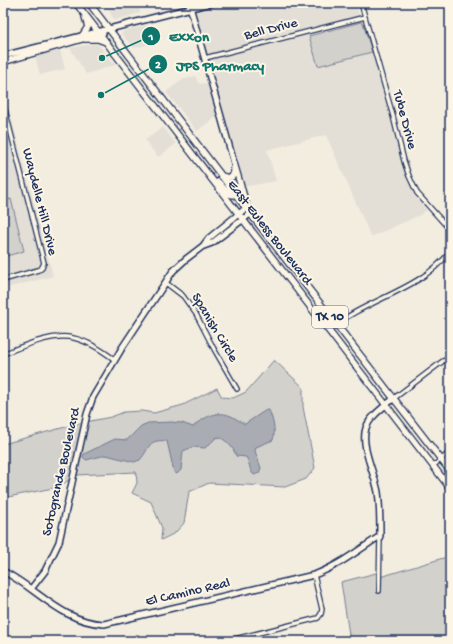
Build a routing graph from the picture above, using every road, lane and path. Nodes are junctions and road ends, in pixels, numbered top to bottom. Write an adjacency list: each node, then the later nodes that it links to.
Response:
1 (76, 3): 6 (main road, TX 10)
2 (89, 3): 8 (main road, TX 10)
3 (211, 3): 5 (street)
4 (361, 3): 7 (street, Tube Drive)
5 (190, 5): 8 (street); 14 (street)
6 (81, 9): 9 (main road, TX 10); 10 (main road)
7 (365, 17): 14 (street, Bell Drive); 27 (street, Tube Drive)
8 (109, 30): 9 (street); 17 (main road, East Euless Boulevard / TX 10)
9 (100, 33): 10 (street); 12 (main road, East Euless Boulevard / TX 10)
10 (84, 37): 11 (street); 12 (main road)
11 (61, 44): 13 (street); 15 (street)
12 (108, 44): 18 (main road, East Euless Boulevard / TX 10)
13 (3, 56)
14 (205, 58): 19 (street)
15 (3, 62)
16 (3, 102): 30 (street, Waydelle Hill Drive)
17 (174, 115): 18 (main road); 21 (main road, East Euless Boulevard / TX 10)
18 (167, 121): 20 (main road, East Euless Boulevard / TX 10)
19 (234, 163): 21 (main road); 22 (main road)
20 (202, 166): 23 (main road); 25 (main road, East Euless Boulevard / TX 10)
21 (221, 176): 23 (main road, East Euless Boulevard / TX 10)
22 (240, 185): 23 (main road); 24 (main road)
23 (236, 195): 24 (main road, East Euless Boulevard / TX 10)
24 (248, 211): 25 (street, Sotogrande Boulevard); 26 (street, Sotogrande Boulevard); 32 (main road, East Euless Boulevard / TX 10)
25 (239, 214): 26 (main road, East Euless Boulevard / TX 10); 28 (street, Sotogrande Boulevard)
26 (243, 219): 28 (street, Sotogrande Boulevard); 33 (main road, East Euless Boulevard / TX 10)
27 (450, 230)
28 (203, 246): 31 (street, Sotogrande Boulevard)
29 (450, 252): 32 (street)
30 (3, 280)
31 (166, 283): 36 (street, Sotogrande Boulevard); 37 (street, Spanish Circle)
32 (336, 324): 33 (street); 38 (main road, East Euless Boulevard / TX 10)
33 (329, 330): 39 (main road, East Euless Boulevard / TX 10)
34 (3, 354): 36 (street)
35 (450, 358): 38 (street)
36 (115, 360): 48 (street, Sotogrande Boulevard)
37 (237, 389)
38 (393, 399): 39 (street); 41 (main road, East Euless Boulevard / TX 10)
39 (386, 405): 42 (main road, East Euless Boulevard / TX 10); 45 (street)
40 (450, 452): 41 (street)
41 (441, 460): 42 (street); 43 (main road, East Euless Boulevard / TX 10)
42 (433, 466): 44 (main road, East Euless Boulevard / TX 10)
43 (450, 471)
44 (450, 488)
45 (380, 536): 47 (street, El Camino Real); 49 (street)
46 (3, 571): 48 (street, El Camino Real)
47 (314, 575): 48 (street, El Camino Real); 50 (street)
48 (31, 589)
49 (379, 591)
50 (227, 641)

